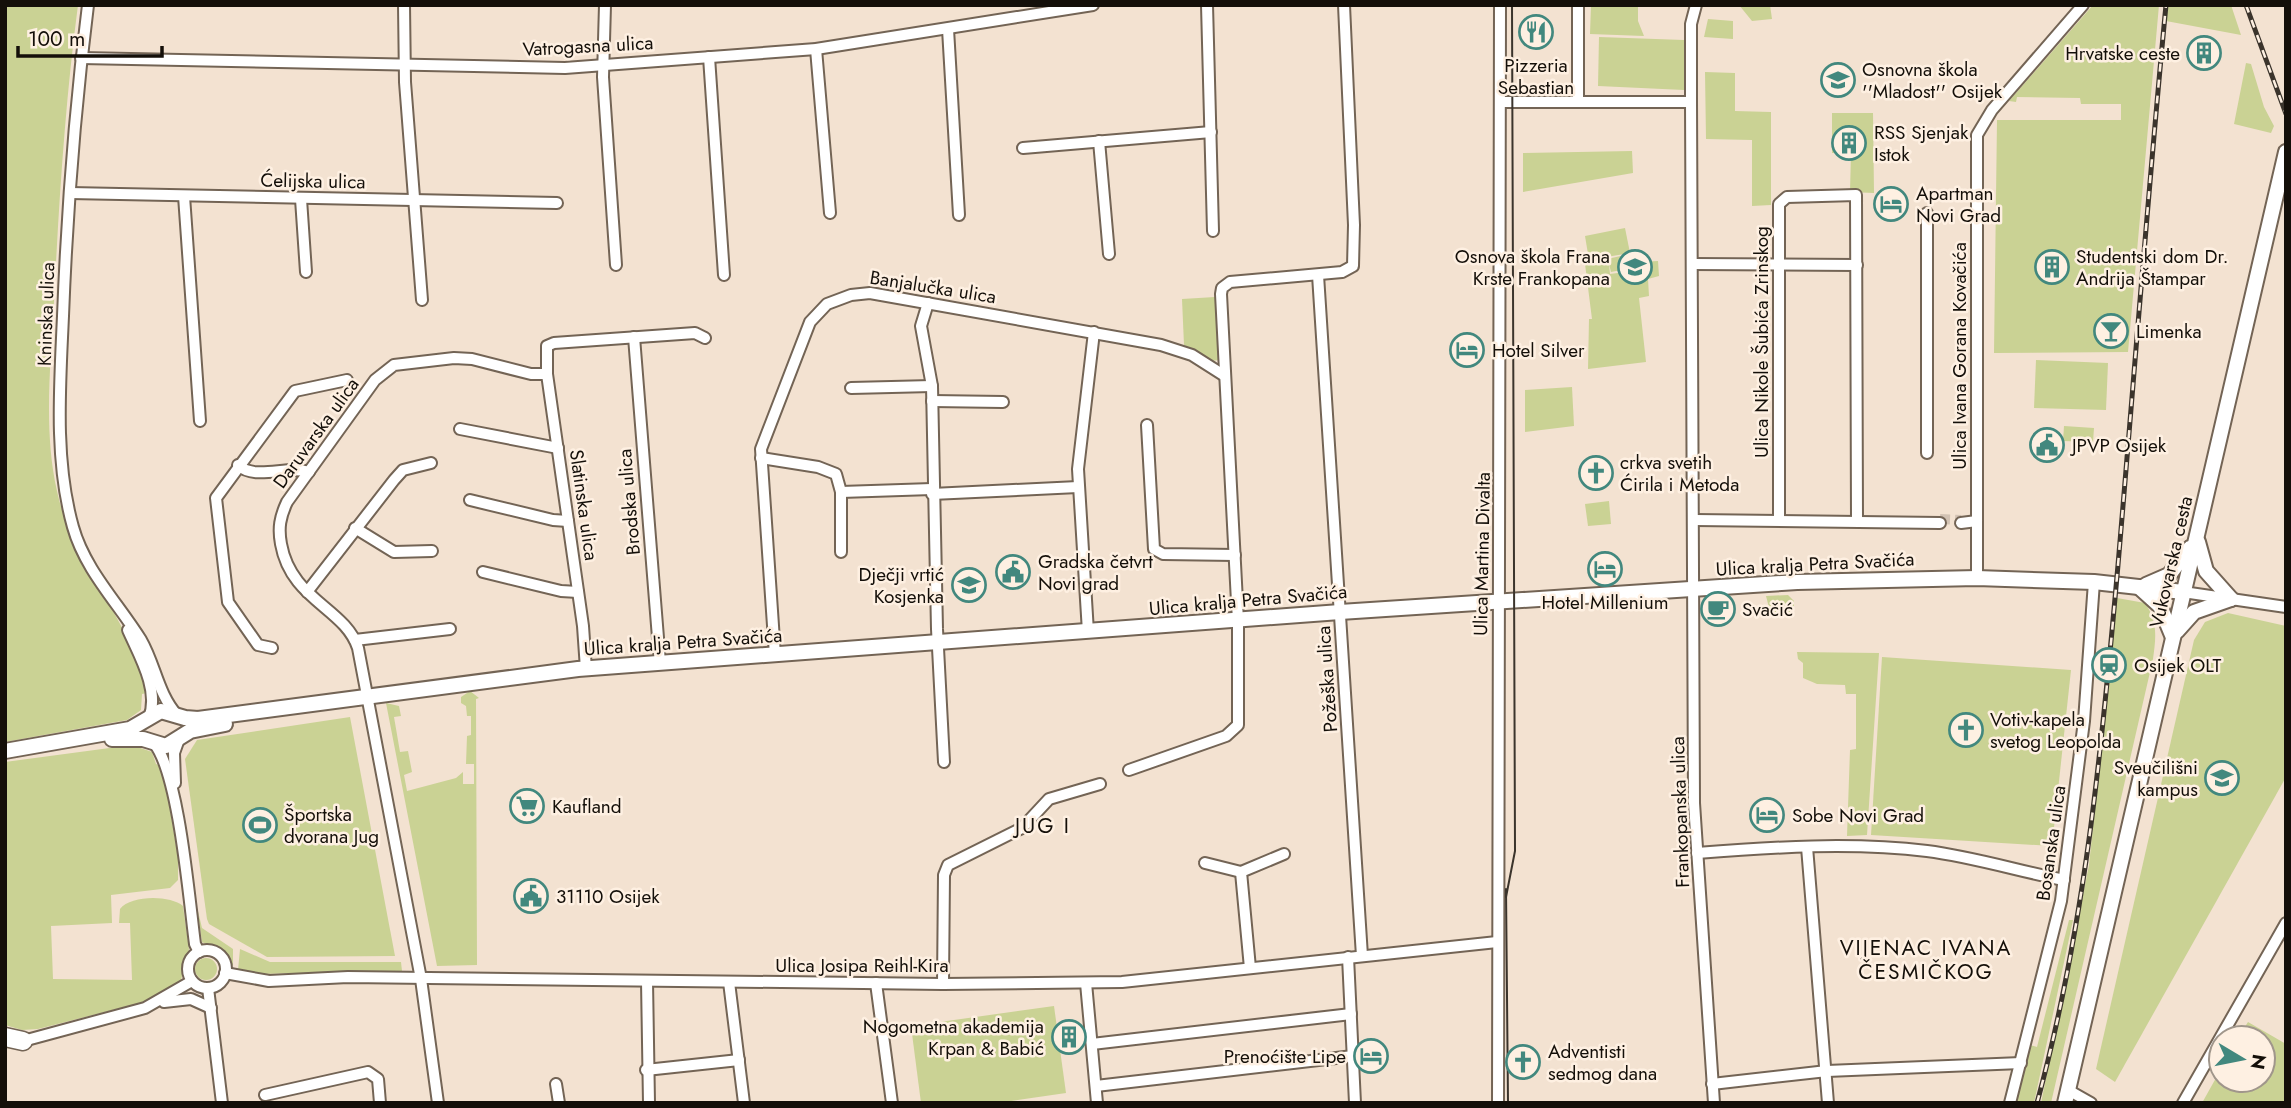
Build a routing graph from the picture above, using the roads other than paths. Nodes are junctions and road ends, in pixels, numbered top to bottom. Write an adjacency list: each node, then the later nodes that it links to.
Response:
1 (88, 5): 15 (street, Kninska ulica)
2 (404, 5): 17 (street)
3 (605, 5): 16 (street)
4 (1093, 5): 11 (street, Vatrogasna ulica)
5 (1207, 5): 21 (street)
6 (1344, 5): 41 (street)
7 (1500, 5): 18 (street, Ulica Martina Divalta)
8 (1577, 5): 19 (street)
9 (1696, 5): 20 (street, Frankopanska ulica)
10 (2083, 5): 78 (street, Ulica Ivana Gorana Kovačića)
11 (1055, 8): 12 (street, Vatrogasna ulica)
12 (948, 29): 13 (street, Vatrogasna ulica); 32 (street)
13 (816, 49): 14 (street, Vatrogasna ulica); 30 (street)
14 (709, 57): 16 (street, Vatrogasna ulica); 40 (street)
15 (81, 58): 17 (street, Vatrogasna ulica); 25 (street, Kninska ulica)
16 (603, 64): 17 (street, Vatrogasna ulica); 37 (street)
17 (404, 66): 28 (street)
18 (1501, 102): 19 (street); 86 (street, Ulica Martina Divalta)
19 (1578, 102): 20 (street)
20 (1691, 102): 35 (street, Frankopanska ulica)
21 (1210, 132): 22 (street); 33 (street)
22 (1099, 141): 23 (street); 34 (street)
23 (1023, 148)
24 (2286, 152): 73 (main road, Vukovarska cesta)
25 (70, 193): 26 (street, Ćelijska ulica); 88 (street, Kninska ulica)
26 (184, 196): 27 (street, Ćelijska ulica); 54 (street)
27 (301, 199): 28 (street, Ćelijska ulica); 39 (street)
28 (415, 200): 29 (street, Ćelijska ulica); 42 (street)
29 (557, 203)
30 (830, 213)
31 (1927, 213): 58 (street)
32 (959, 215)
33 (1213, 231)
34 (1109, 254)
35 (1692, 264): 36 (street); 67 (street, Frankopanska ulica)
36 (1779, 264): 38 (street); 38 (street, Ulica Nikole Šubića Zrinskog); 68 (street, Ulica Nikole Šubića Zrinskog)
37 (616, 265)
38 (1857, 265): 69 (street)
39 (306, 272)
40 (724, 275)
41 (1318, 275): 48 (street); 89 (street, Požeška ulica)
42 (422, 300)
43 (928, 303): 44 (street, Banjalučka ulica); 50 (street); 59 (street, Banjalučka ulica)
44 (1094, 332): 48 (street, Banjalučka ulica); 63 (street)
45 (634, 337): 46 (street); 47 (street, Slatinska ulica); 98 (street, Brodska ulica)
46 (705, 338)
47 (547, 374): 57 (street, Slatinska ulica); 62 (street, Daruvarska ulica)
48 (1225, 376): 76 (street)
49 (347, 380): 61 (street)
50 (932, 386): 51 (street); 52 (street)
51 (851, 388)
52 (932, 401): 53 (street); 65 (street)
53 (1003, 402)
54 (200, 421)
55 (1147, 425): 76 (street)
56 (460, 429): 57 (street)
57 (558, 448): 70 (street, Slatinska ulica)
58 (1927, 453)
59 (761, 458): 64 (street); 97 (street, Banjalučka ulica)
60 (431, 463): 72 (street)
61 (238, 465): 62 (street); 96 (street)
62 (309, 472): 82 (street, Daruvarska ulica)
63 (1078, 487): 65 (street); 92 (street)
64 (841, 492): 65 (street); 75 (street)
65 (932, 492): 95 (street)
66 (470, 500): 70 (street)
67 (1695, 520): 68 (street); 81 (street, Frankopanska ulica)
68 (1779, 520): 69 (street)
69 (1857, 520): 71 (street)
70 (568, 521): 83 (street, Slatinska ulica)
71 (1938, 521)
72 (355, 528): 74 (street); 82 (street)
73 (2198, 530): 80 (main road); 84 (main road, Vukovarska cesta); 85 (main road)
74 (432, 551)
75 (841, 552)
76 (1235, 555): 90 (street)
77 (483, 572): 83 (street)
78 (1977, 578): 79 (main road, Ulica kralja Petra Svačića); 81 (main road, Ulica kralja Petra Svačića)
79 (2094, 582): 80 (main road, Ulica kralja Petra Svačića); 117 (street, Bosanska ulica)
80 (2138, 586): 84 (main road, Ulica kralja Petra Svačića); 93 (main road)
81 (1695, 590): 86 (main road, Ulica kralja Petra Svačića); 113 (street, Frankopanska ulica)
82 (307, 592): 94 (street, Daruvarska ulica)
83 (578, 592): 99 (street, Slatinska ulica)
84 (2183, 592): 85 (street); 93 (main road, Vukovarska cesta)
85 (2231, 599): 87 (street); 93 (main road)
86 (1499, 603): 89 (main road, Ulica kralja Petra Svačića); 119 (street, Ulica Martina Divalta)
87 (2286, 607)
88 (120, 611): 102 (street, Kninska ulica); 103 (street, Kninska ulica)
89 (1340, 612): 90 (main road, Ulica kralja Petra Svačića); 121 (street, Požeška ulica)
90 (1238, 621): 92 (main road, Ulica kralja Petra Svačića); 109 (street)
91 (450, 629): 94 (street)
92 (1088, 632): 95 (main road, Ulica kralja Petra Svačića)
93 (2173, 638): 148 (main road, Vukovarska cesta)
94 (355, 640): 100 (street)
95 (937, 643): 97 (main road, Ulica kralja Petra Svačića); 108 (street)
96 (272, 648)
97 (775, 655): 98 (main road, Ulica kralja Petra Svačića)
98 (660, 663): 99 (main road, Ulica kralja Petra Svačića)
99 (586, 669): 100 (main road, Ulica kralja Petra Svačića)
100 (367, 698): 101 (main road, Ulica kralja Petra Svačića); 125 (street)
101 (319, 705): 102 (main road, Ulica kralja Petra Svačića); 105 (main road, Ulica kralja Petra Svačića)
102 (177, 715): 103 (main road); 105 (main road)
103 (149, 718): 104 (main road); 106 (main road)
104 (81, 739): 106 (main road); 107 (main road)
105 (179, 739): 106 (main road); 111 (street)
106 (154, 743): 111 (street)
107 (5, 751)
108 (944, 762)
109 (1129, 769)
110 (1100, 784): 131 (street)
111 (175, 803): 120 (street)
112 (1807, 847): 113 (street); 117 (street); 143 (street)
113 (1697, 853): 145 (street, Frankopanska ulica)
114 (1284, 854): 116 (street)
115 (1206, 863): 116 (street)
116 (1241, 872): 123 (street)
117 (2064, 880): 141 (street, Bosanska ulica)
118 (2286, 923): 163 (street)
119 (1497, 942): 121 (street, Ulica Josipa Reihl-Kira); 158 (street, Ulica Martina Divalta)
120 (199, 952): 124 (street); 126 (street)
121 (1362, 956): 122 (street, Ulica Josipa Reihl-Kira)
122 (1348, 957): 123 (street, Ulica Josipa Reihl-Kira); 135 (street)
123 (1250, 968): 130 (street, Ulica Josipa Reihl-Kira)
124 (225, 974): 125 (street, Ulica Josipa Reihl-Kira); 132 (street)
125 (421, 979): 127 (street, Ulica Josipa Reihl-Kira); 151 (street)
126 (192, 981): 132 (street); 133 (street)
127 (646, 981): 128 (street, Ulica Josipa Reihl-Kira); 142 (street)
128 (729, 982): 129 (street, Ulica Josipa Reihl-Kira); 140 (street)
129 (876, 983): 131 (street, Ulica Josipa Reihl-Kira); 155 (street)
130 (1086, 983): 131 (street, Ulica Josipa Reihl-Kira); 137 (street)
131 (943, 984)
132 (208, 988): 134 (street)
133 (154, 1004): 134 (street); 136 (street)
134 (211, 1008): 149 (street)
135 (1351, 1014): 137 (street); 139 (street)
136 (14, 1039): 138 (main road)
137 (1092, 1044): 146 (street)
138 (5, 1046)
139 (1353, 1056): 146 (street); 157 (street)
140 (739, 1060): 142 (street); 154 (street)
141 (2021, 1063): 143 (street); 161 (street, Bosanska ulica)
142 (646, 1070): 153 (street)
143 (1826, 1071): 145 (street); 160 (street)
144 (556, 1084): 152 (street)
145 (1712, 1084): 159 (street, Frankopanska ulica)
146 (1096, 1086): 156 (street)
147 (265, 1094): 150 (street)
148 (2067, 1096): 162 (street)
149 (222, 1103)
150 (380, 1103)
151 (438, 1103)
152 (558, 1103)
153 (649, 1103)
154 (744, 1103)
155 (892, 1103)
156 (1097, 1103)
157 (1355, 1103)
158 (1498, 1103)
159 (1714, 1103)
160 (1828, 1103)
161 (2010, 1103)
162 (2091, 1103)
163 (2183, 1103)

